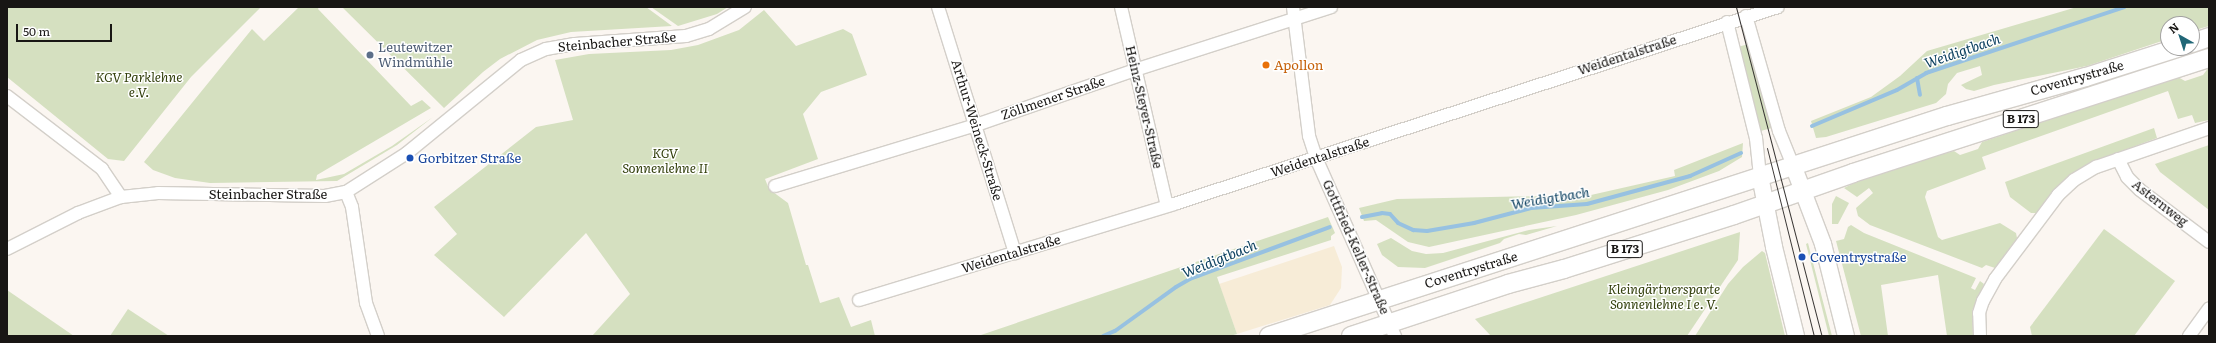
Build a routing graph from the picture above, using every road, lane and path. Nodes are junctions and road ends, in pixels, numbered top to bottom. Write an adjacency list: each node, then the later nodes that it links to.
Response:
1 (745, 7): 21 (street, Steinbacher Straße)
2 (938, 7): 13 (street, Arthur-Weineck-Straße)
3 (1122, 7): 11 (street, Heinz-Steyer-Straße)
4 (1331, 7): 6 (street, Zöllmener Straße)
5 (1778, 7): 7 (street, Weidentalstraße)
6 (1293, 13): 11 (street, Zöllmener Straße); 15 (street, Gottfried-Keller-Straße)
7 (1746, 16): 8 (street, Weidentalstraße); 17 (street)
8 (1727, 22): 15 (street, Weidentalstraße); 18 (street)
9 (2160, 53): 17 (main road, Coventrystraße / B 173)
10 (2209, 58): 20 (main road, Coventrystraße / B 173)
11 (1135, 70): 13 (street, Zöllmener Straße); 24 (street, Heinz-Steyer-Straße)
12 (7, 96): 22 (street)
13 (976, 125): 19 (street, Zöllmener Straße); 27 (street, Arthur-Weineck-Straße)
14 (2209, 128): 16 (street)
15 (1316, 158): 24 (street, Weidentalstraße); 29 (street, Gottfried-Keller-Straße)
16 (2118, 159): 25 (street, Asternweg); 37 (street)
17 (1793, 166): 18 (main road, Coventrystraße / B 173); 20 (main road)
18 (1760, 176): 23 (main road); 29 (main road, Coventrystraße / B 173)
19 (775, 186)
20 (1803, 191): 23 (main road, Coventrystraße / B 173); 36 (main road)
21 (346, 192): 22 (street, Steinbacher Straße); 32 (street)
22 (121, 197): 26 (street, Steinbacher Straße)
23 (1765, 204): 31 (main road, Coventrystraße / B 173); 35 (main road)
24 (1167, 206): 27 (street, Weidentalstraße)
25 (2209, 242)
26 (7, 249)
27 (1015, 253): 28 (street, Weidentalstraße)
28 (859, 300)
29 (1379, 300): 31 (street, Gottfried-Keller-Straße); 33 (main road, Coventrystraße / B 173)
30 (2209, 308): 38 (street)
31 (1392, 330): 34 (main road, Coventrystraße / B 173)
32 (378, 336)
33 (1269, 336)
34 (1351, 336)
35 (1796, 336)
36 (1846, 336)
37 (1980, 336)
38 (2189, 336)

